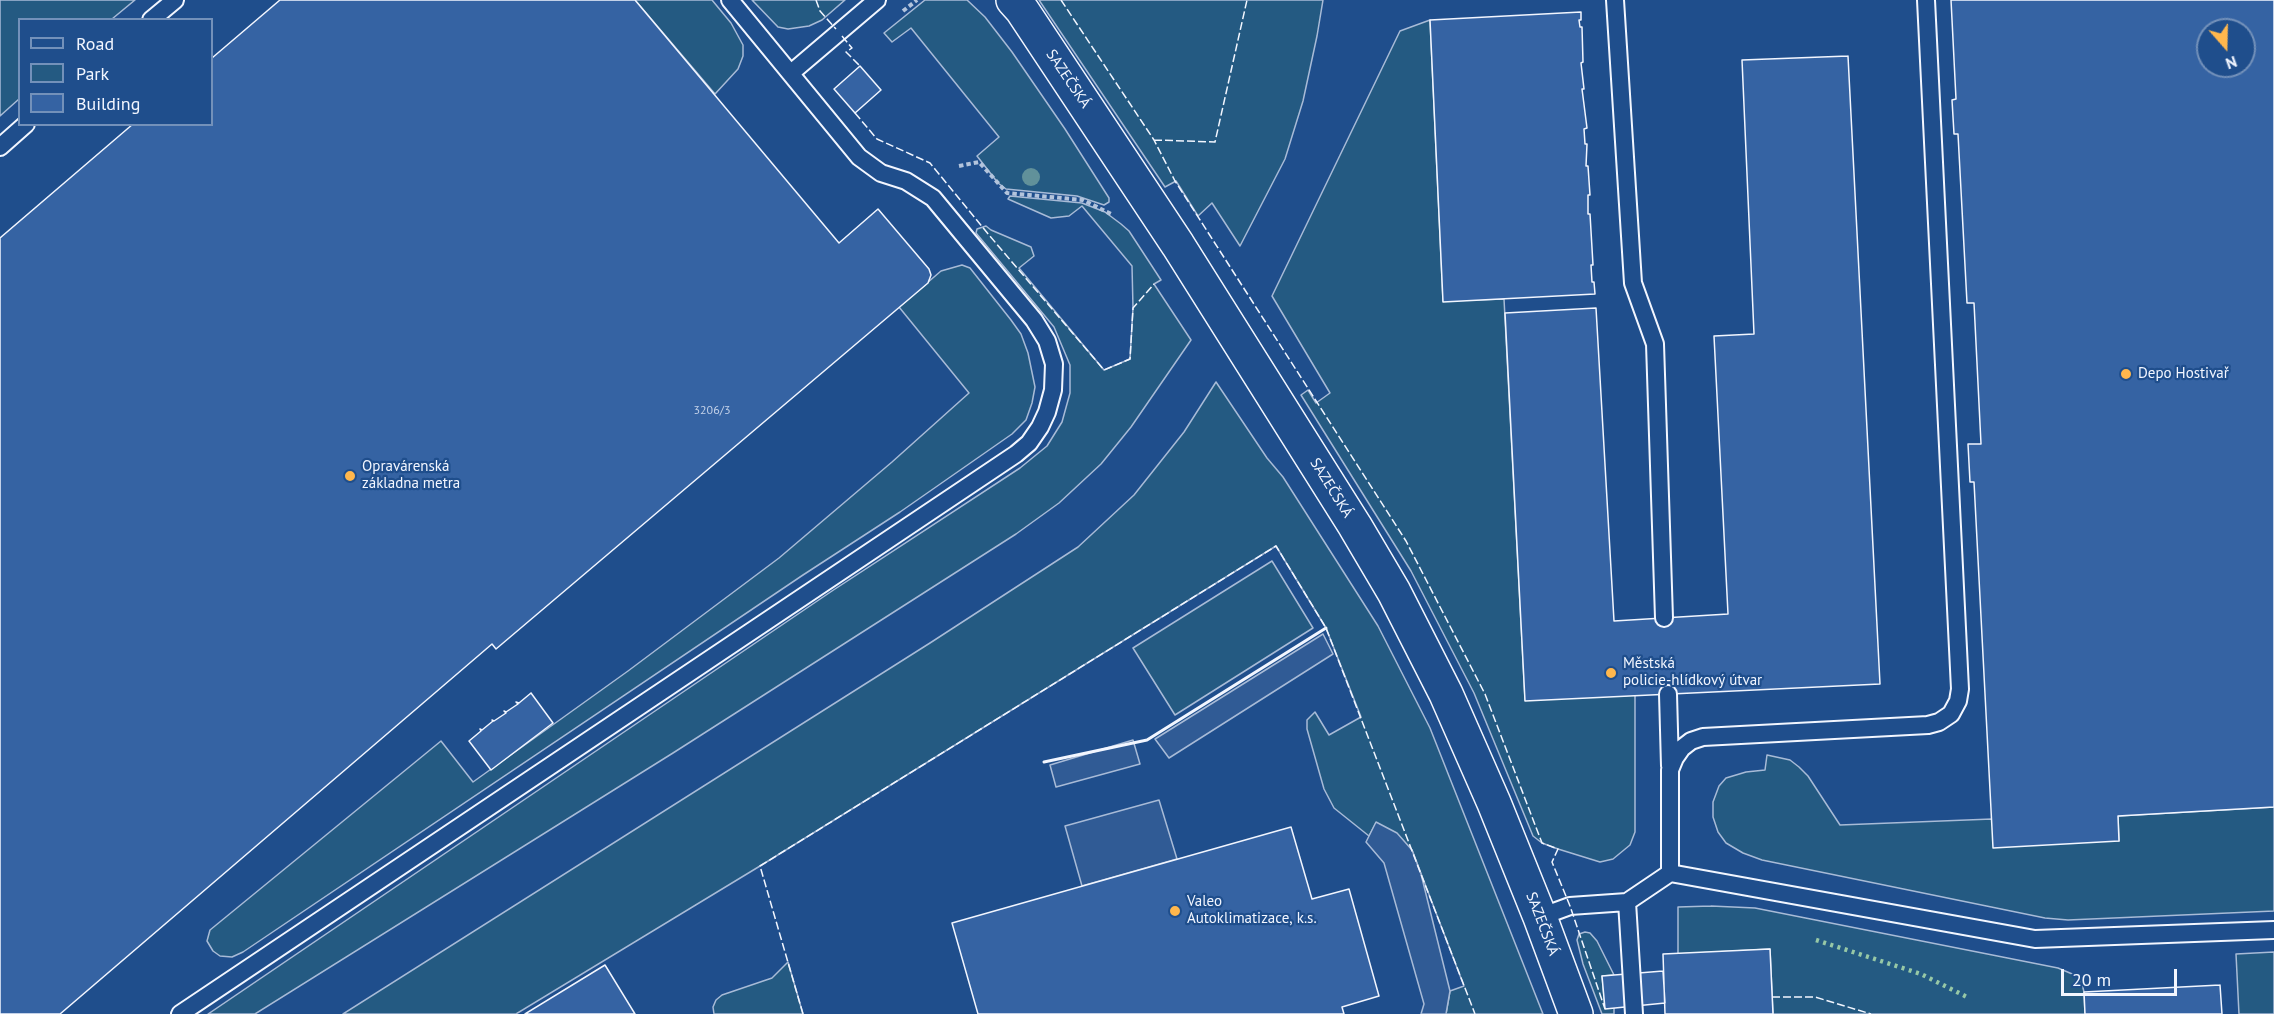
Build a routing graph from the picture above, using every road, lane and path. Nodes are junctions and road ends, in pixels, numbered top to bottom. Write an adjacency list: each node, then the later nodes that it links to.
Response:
1 (175, 0): 7 (lane)
2 (730, 0): 8 (lane)
3 (877, 0): 8 (lane)
4 (1013, 0): 18 (street, SAZEČSKÁ)
5 (1615, 0): 13 (lane)
6 (1926, 0): 15 (lane)
7 (153, 18)
8 (791, 73): 20 (lane)
9 (24, 126): 10 (lane)
10 (0, 147)
11 (959, 166): 12 (path)
12 (1121, 218)
13 (1664, 618)
14 (1668, 694): 15 (lane)
15 (1670, 770): 16 (lane)
16 (1670, 873): 17 (lane); 19 (lane)
17 (1627, 902): 18 (lane); 22 (lane)
18 (1540, 917): 21 (street, SAZEČSKÁ)
19 (2274, 930)
20 (180, 1014)
21 (1576, 1014)
22 (1634, 1014)

